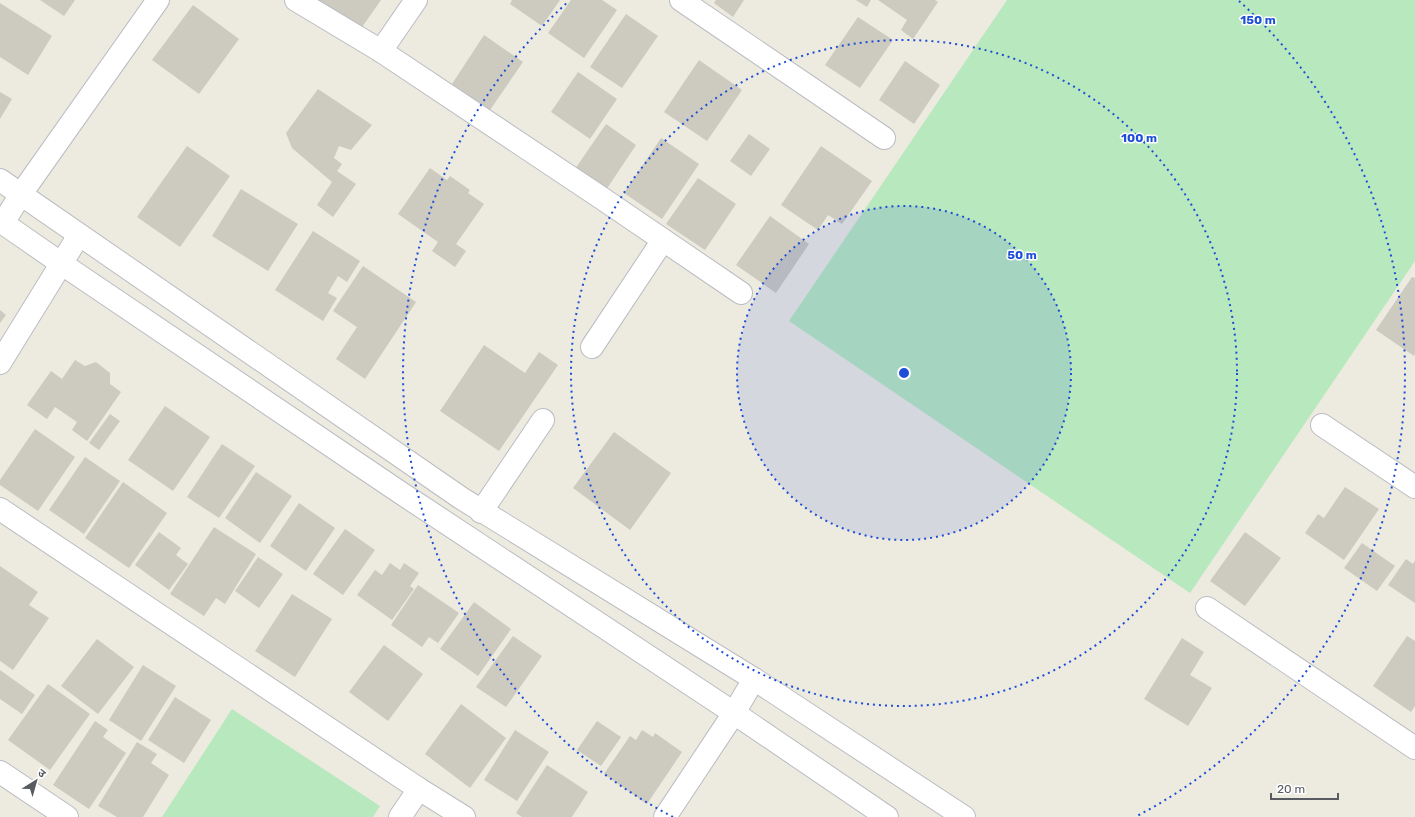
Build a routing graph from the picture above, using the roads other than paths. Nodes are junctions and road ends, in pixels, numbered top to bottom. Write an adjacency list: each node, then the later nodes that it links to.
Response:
1 (158, 0): 8 (street)
2 (296, 0): 5 (street)
3 (416, 0): 5 (street)
4 (681, 0): 6 (street)
5 (381, 51): 11 (street)
6 (884, 138)
7 (0, 180): 8 (street)
8 (21, 194): 9 (street); 10 (street)
9 (1, 222): 12 (street)
10 (79, 235): 12 (street); 20 (street)
11 (663, 240): 13 (street); 14 (street)
12 (62, 264): 15 (street); 23 (street)
13 (741, 293)
14 (592, 347)
15 (0, 363)
16 (543, 420): 20 (street)
17 (1322, 425): 18 (street)
18 (1415, 487)
19 (0, 509): 26 (street)
20 (481, 512): 22 (street)
21 (1207, 608): 24 (street)
22 (754, 679): 23 (street); 32 (street)
23 (734, 713): 30 (street); 31 (street)
24 (1415, 748)
25 (0, 772): 27 (street)
26 (419, 789): 28 (street); 29 (street)
27 (68, 817)
28 (400, 817)
29 (464, 817)
30 (665, 817)
31 (887, 817)
32 (964, 817)

